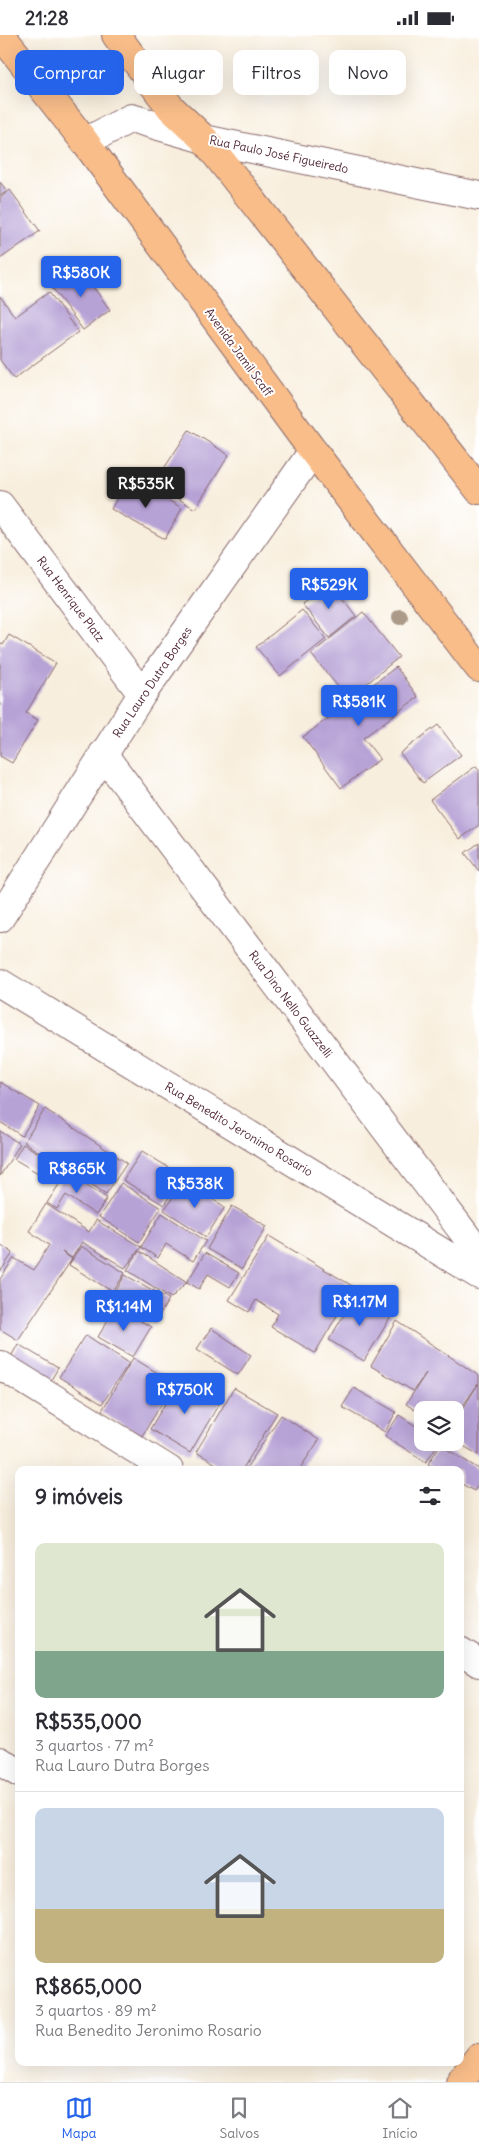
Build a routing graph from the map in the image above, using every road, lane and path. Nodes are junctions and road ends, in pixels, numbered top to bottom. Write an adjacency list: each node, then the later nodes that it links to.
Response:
1 (1, 35): 4 (main road, Avenida Jamil Scaff)
2 (116, 35): 3 (main road)
3 (204, 139): 4 (street, Rua Paulo José Figueiredo); 5 (street, Rua Paulo José Figueiredo); 7 (main road)
4 (84, 142): 6 (main road, Avenida Jamil Scaff)
5 (479, 196)
6 (313, 451): 9 (main road, Avenida Jamil Scaff); 10 (street, Rua Lauro Dutra Borges)
7 (479, 490)
8 (0, 505): 10 (street, Rua Henrique Platz)
9 (479, 667)
10 (142, 694): 11 (street, Rua Lauro Dutra Borges)
11 (103, 754): 12 (street, Rua Lauro Dutra Borges); 14 (street, Rua Dino Nello Guazzelli)
12 (0, 918)
13 (0, 983): 15 (street, Rua Benedito Jeronimo Rosario)
14 (479, 1253)
15 (479, 1275)
16 (0, 1365): 17 (street)
17 (163, 1466)
18 (464, 1654): 19 (street)
19 (479, 1663)
20 (0, 1761): 21 (street)
21 (15, 1770)

